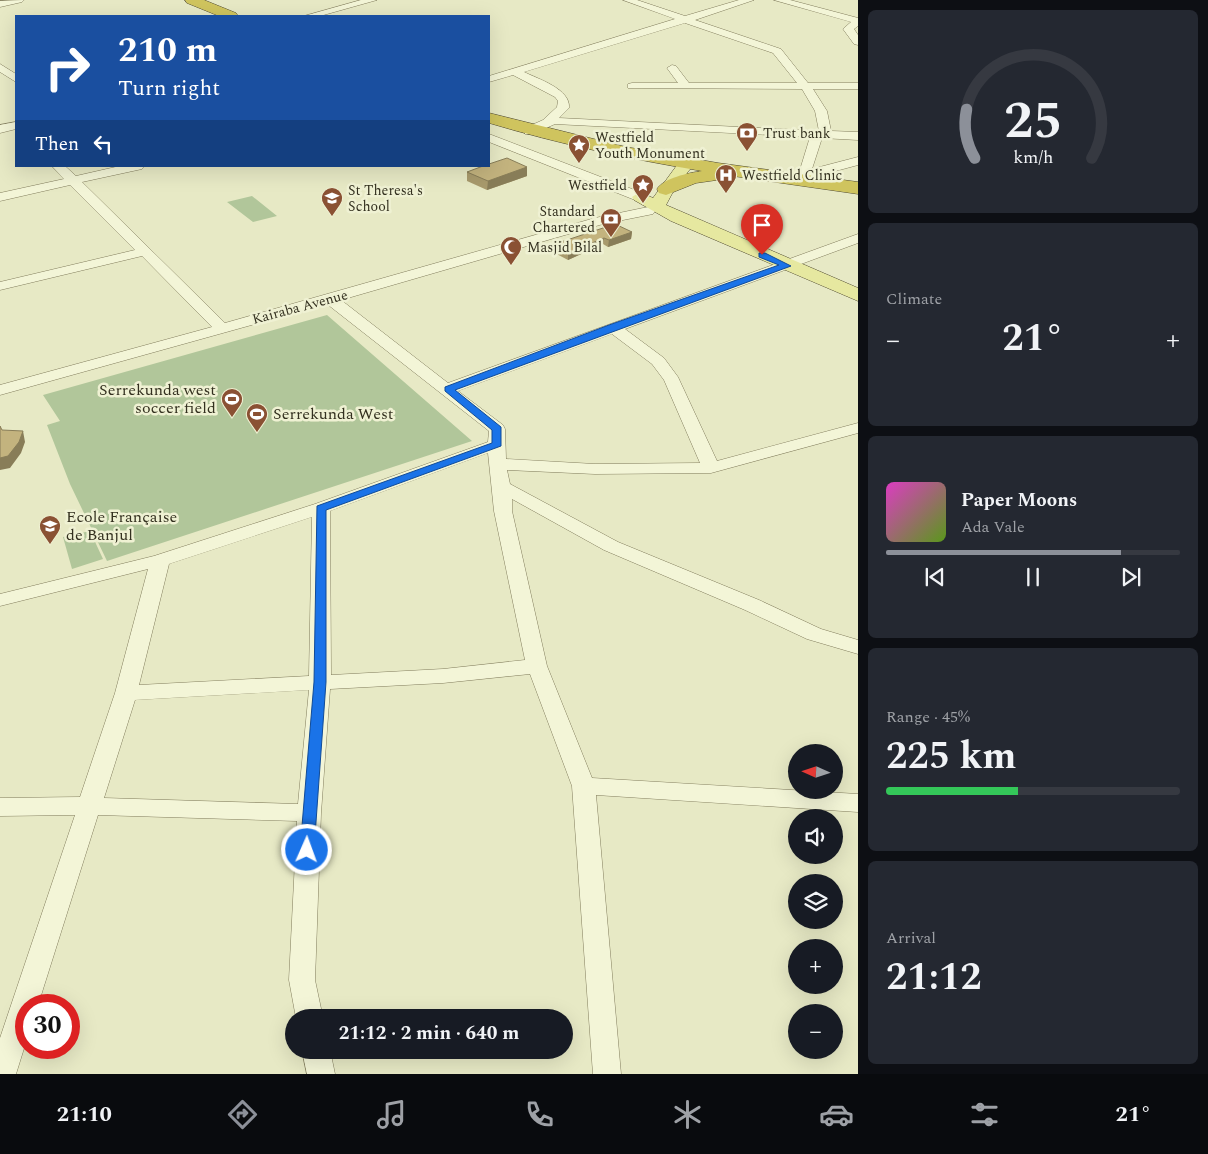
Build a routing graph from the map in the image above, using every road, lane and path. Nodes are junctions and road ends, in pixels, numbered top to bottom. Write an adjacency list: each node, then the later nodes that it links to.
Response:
1 (19, 0): 8 (street)
2 (372, 0): 12 (street)
3 (628, 0): 13 (street)
4 (749, 0): 9 (street)
5 (779, 0): 14 (street)
6 (186, 2): 10 (highway); 11 (highway)
7 (711, 2): 9 (street)
8 (0, 4)
9 (726, 7): 13 (street)
10 (210, 15)
11 (228, 15)
12 (313, 15)
13 (686, 20): 18 (street); 24 (street)
14 (858, 21): 15 (street)
15 (858, 42)
16 (0, 67): 19 (street)
17 (672, 68): 21 (street)
18 (514, 71): 20 (street); 26 (street)
19 (15, 78)
20 (490, 79)
21 (685, 85): 22 (street); 24 (street)
22 (632, 86)
23 (858, 86): 24 (street)
24 (806, 87): 33 (street)
25 (490, 118): 32 (highway)
26 (547, 122): 32 (street); 33 (street)
27 (0, 124): 28 (street)
28 (15, 125)
29 (15, 125): 31 (street)
30 (490, 127): 36 (highway)
31 (0, 128)
32 (529, 130): 38 (highway)
33 (822, 134): 34 (street); 42 (street)
34 (858, 136)
35 (490, 138): 47 (street)
36 (630, 160): 38 (highway); 47 (highway)
37 (858, 161): 42 (street)
38 (679, 165): 41 (highway); 42 (highway); 47 (main road, Kairaba Avenue)
39 (59, 167): 43 (street)
40 (134, 167): 43 (street)
41 (727, 174): 45 (highway); 47 (highway)
42 (797, 177): 44 (highway)
43 (71, 181): 46 (street); 50 (street)
44 (858, 188)
45 (858, 193)
46 (0, 197)
47 (649, 199): 48 (street, Kairaba Avenue); 48 (street, Kairaba Avenue); 51 (main road)
48 (600, 221): 54 (street, Kairaba Avenue)
49 (858, 238): 51 (street)
50 (143, 252): 52 (street); 56 (street)
51 (786, 266): 53 (main road); 55 (street)
52 (0, 286)
53 (858, 295)
54 (330, 299): 56 (street, Kairaba Avenue); 57 (street)
55 (612, 327): 57 (street); 61 (street)
56 (222, 328): 58 (street, Kairaba Avenue)
57 (448, 389): 60 (street)
58 (0, 390)
59 (858, 428): 61 (street)
60 (498, 454): 61 (street); 62 (street); 63 (street)
61 (711, 468)
62 (502, 487): 66 (street); 67 (street)
63 (321, 508): 64 (street); 68 (street)
64 (160, 560): 65 (street); 69 (street)
65 (0, 600)
66 (858, 647)
67 (536, 666): 68 (street); 70 (street)
68 (320, 682): 69 (street); 74 (street)
69 (126, 694): 72 (street)
70 (584, 786): 71 (street); 79 (street)
71 (858, 803)
72 (90, 806): 73 (street); 74 (street); 77 (street)
73 (0, 807)
74 (308, 813): 75 (street)
75 (308, 1009)
76 (318, 1059): 78 (street)
77 (2, 1074)
78 (321, 1074)
79 (606, 1074)

